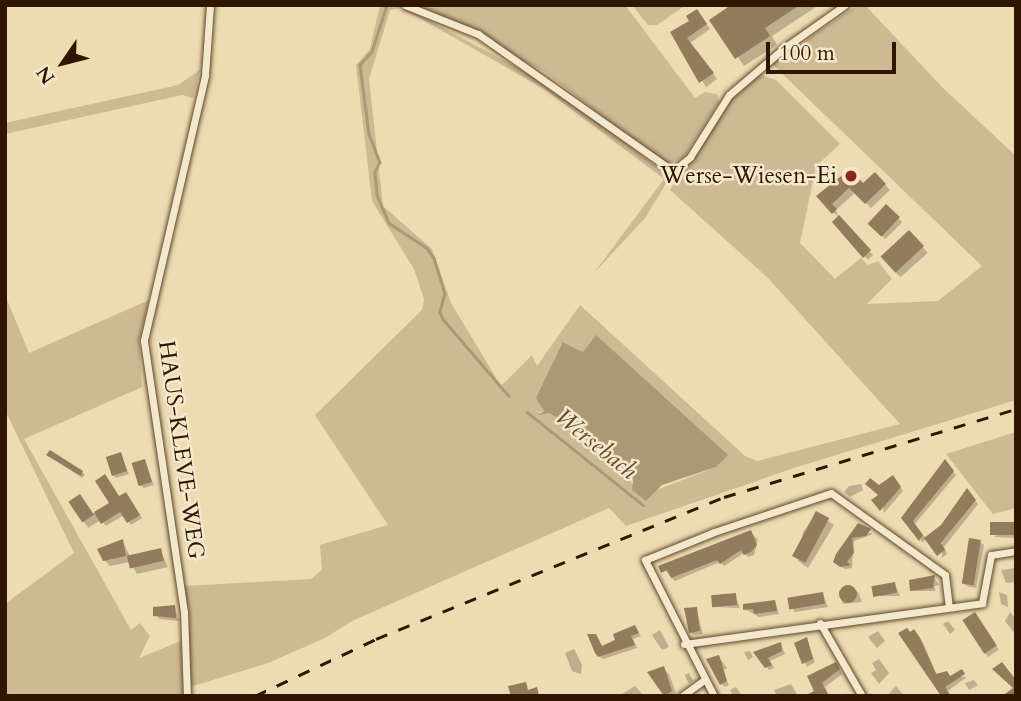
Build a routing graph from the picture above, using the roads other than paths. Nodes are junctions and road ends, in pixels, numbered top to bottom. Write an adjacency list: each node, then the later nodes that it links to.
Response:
1 (210, 5): 9 (street, HAUS-KLEVE-WEG)
2 (405, 5): 3 (street)
3 (845, 5)
4 (1016, 551): 5 (street)
5 (949, 606): 6 (street); 7 (street)
6 (820, 624): 7 (street); 12 (street)
7 (684, 644): 8 (street)
8 (703, 681): 10 (street); 11 (street)
9 (187, 696)
10 (682, 696)
11 (714, 696)
12 (862, 696)

